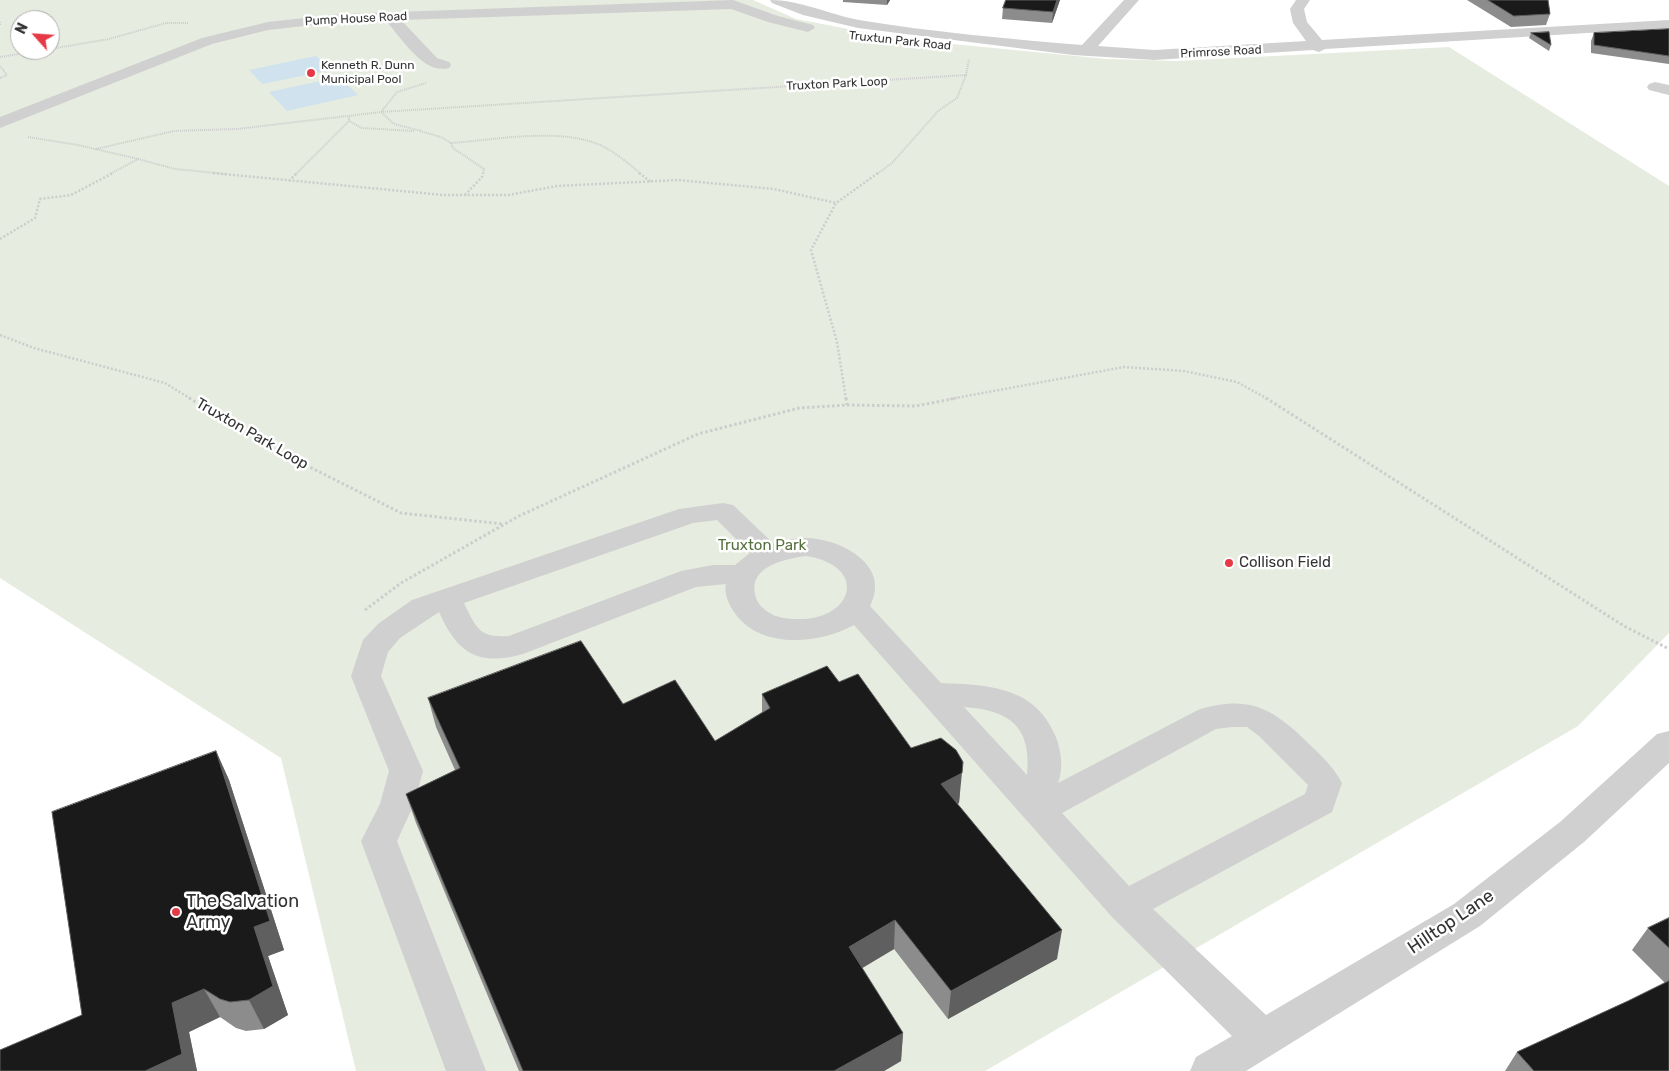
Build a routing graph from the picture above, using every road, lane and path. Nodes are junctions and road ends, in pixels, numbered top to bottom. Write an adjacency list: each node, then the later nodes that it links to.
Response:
1 (777, 0): 11 (street, Primrose Road)
2 (1110, 0): 4 (street)
3 (1303, 0): 9 (street)
4 (1131, 1): 11 (street)
5 (725, 3): 6 (street, Pump House Road); 11 (street, Truxtun Park Road)
6 (390, 17): 13 (street); 21 (street, Pump House Road)
7 (193, 23): 10 (path)
8 (1669, 24): 9 (street, Primrose Road)
9 (1319, 46): 11 (street, Primrose Road)
10 (60, 47)
11 (1086, 50)
12 (970, 53): 15 (path)
13 (442, 65)
14 (0, 66): 16 (path)
15 (966, 75): 18 (path, Truxton Park Loop); 30 (path)
16 (0, 78)
17 (429, 82): 18 (path)
18 (381, 112): 19 (path, Truxton Park Loop); 22 (path)
19 (349, 116): 20 (path); 25 (path, Truxton Park Loop)
20 (349, 121): 22 (path); 27 (path)
21 (0, 124)
22 (421, 131): 24 (path)
23 (22, 136): 25 (path)
24 (451, 143): 28 (path); 29 (path)
25 (96, 149): 26 (path)
26 (138, 160): 27 (path); 31 (path)
27 (289, 181): 29 (path)
28 (652, 182): 29 (path); 30 (path)
29 (465, 195)
30 (836, 203): 33 (path)
31 (0, 240)
32 (0, 335): 34 (path, Truxton Park Loop)
33 (847, 405): 34 (path); 40 (path)
34 (504, 524): 39 (path)
35 (768, 554): 36 (street); 37 (street); 38 (street)
36 (743, 575): 37 (street); 38 (street)
37 (447, 599): 46 (street)
38 (856, 608): 41 (street)
39 (362, 614)
40 (1669, 650)
41 (933, 694): 43 (street); 43 (street)
42 (1669, 744): 45 (street, Hilltop Lane)
43 (1034, 806): 44 (street); 44 (street)
44 (1125, 906): 45 (street)
45 (1262, 1038): 47 (street, Hilltop Lane)
46 (466, 1071)
47 (1210, 1071)

